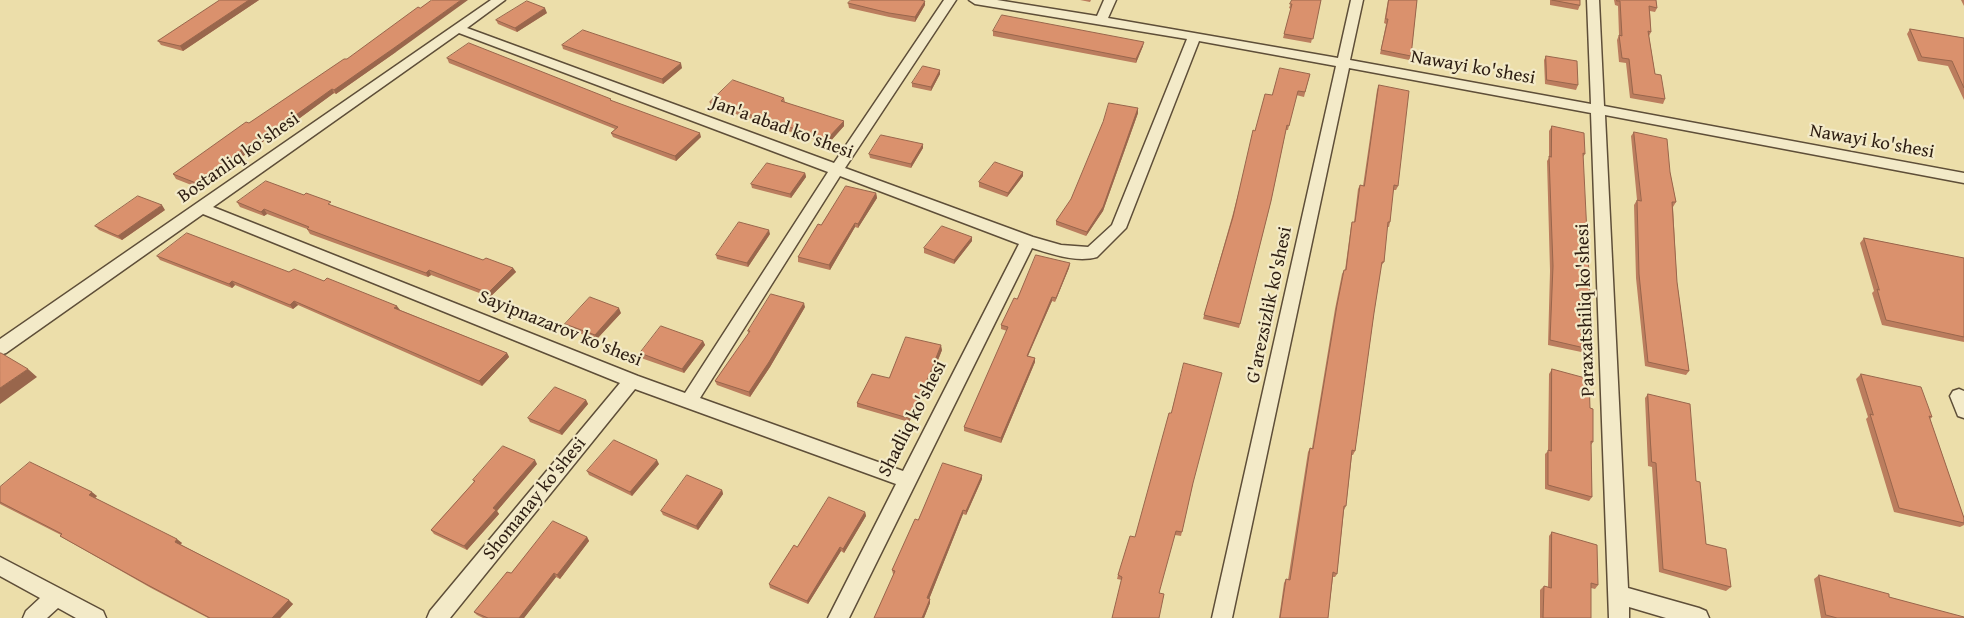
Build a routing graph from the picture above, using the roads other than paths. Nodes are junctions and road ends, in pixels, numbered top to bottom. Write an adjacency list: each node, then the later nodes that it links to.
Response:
1 (499, 0): 8 (street, Bostanliq ko'shesi)
2 (950, 0): 12 (street)
3 (975, 0): 7 (street, Nawayi ko'shesi)
4 (1110, 0): 7 (street)
5 (1357, 0): 10 (street, G'arezsizlik ko'shesi)
6 (1593, 0): 11 (street, Paraxatshiliq ko'shesi)
7 (1101, 20): 9 (street, Nawayi ko'shesi)
8 (459, 29): 12 (street, Jan'a abad ko'shesi); 14 (street, Bostanliq ko'shesi)
9 (1194, 37): 10 (street, Nawayi ko'shesi); 16 (street)
10 (1344, 64): 11 (street, Nawayi ko'shesi); 28 (street, G'arezsizlik ko'shesi)
11 (1597, 110): 13 (street, Nawayi ko'shesi); 22 (street, Paraxatshiliq ko'shesi)
12 (837, 169): 15 (street, Jan'a abad ko'shesi); 19 (street)
13 (1964, 178)
14 (202, 208): 17 (street, Bostanliq ko'shesi); 18 (street, Sayipnazarov ko'shesi)
15 (1028, 241): 16 (street, Jan'a abad ko'shesi); 20 (street, Shadliq ko'shesi)
16 (1092, 253)
17 (0, 348)
18 (632, 380): 19 (street, Sayipnazarov ko'shesi); 26 (street, Shomanay ko'shesi)
19 (690, 400): 20 (street, Sayipnazarov ko'shesi)
20 (906, 480): 27 (street, Shadliq ko'shesi)
21 (0, 566): 23 (street)
22 (1618, 595): 29 (street, Paraxatshiliq ko'shesi); 30 (street)
23 (56, 596): 24 (street); 25 (street)
24 (33, 618)
25 (96, 618)
26 (437, 618)
27 (838, 618)
28 (1222, 618)
29 (1619, 618)
30 (1699, 618)

